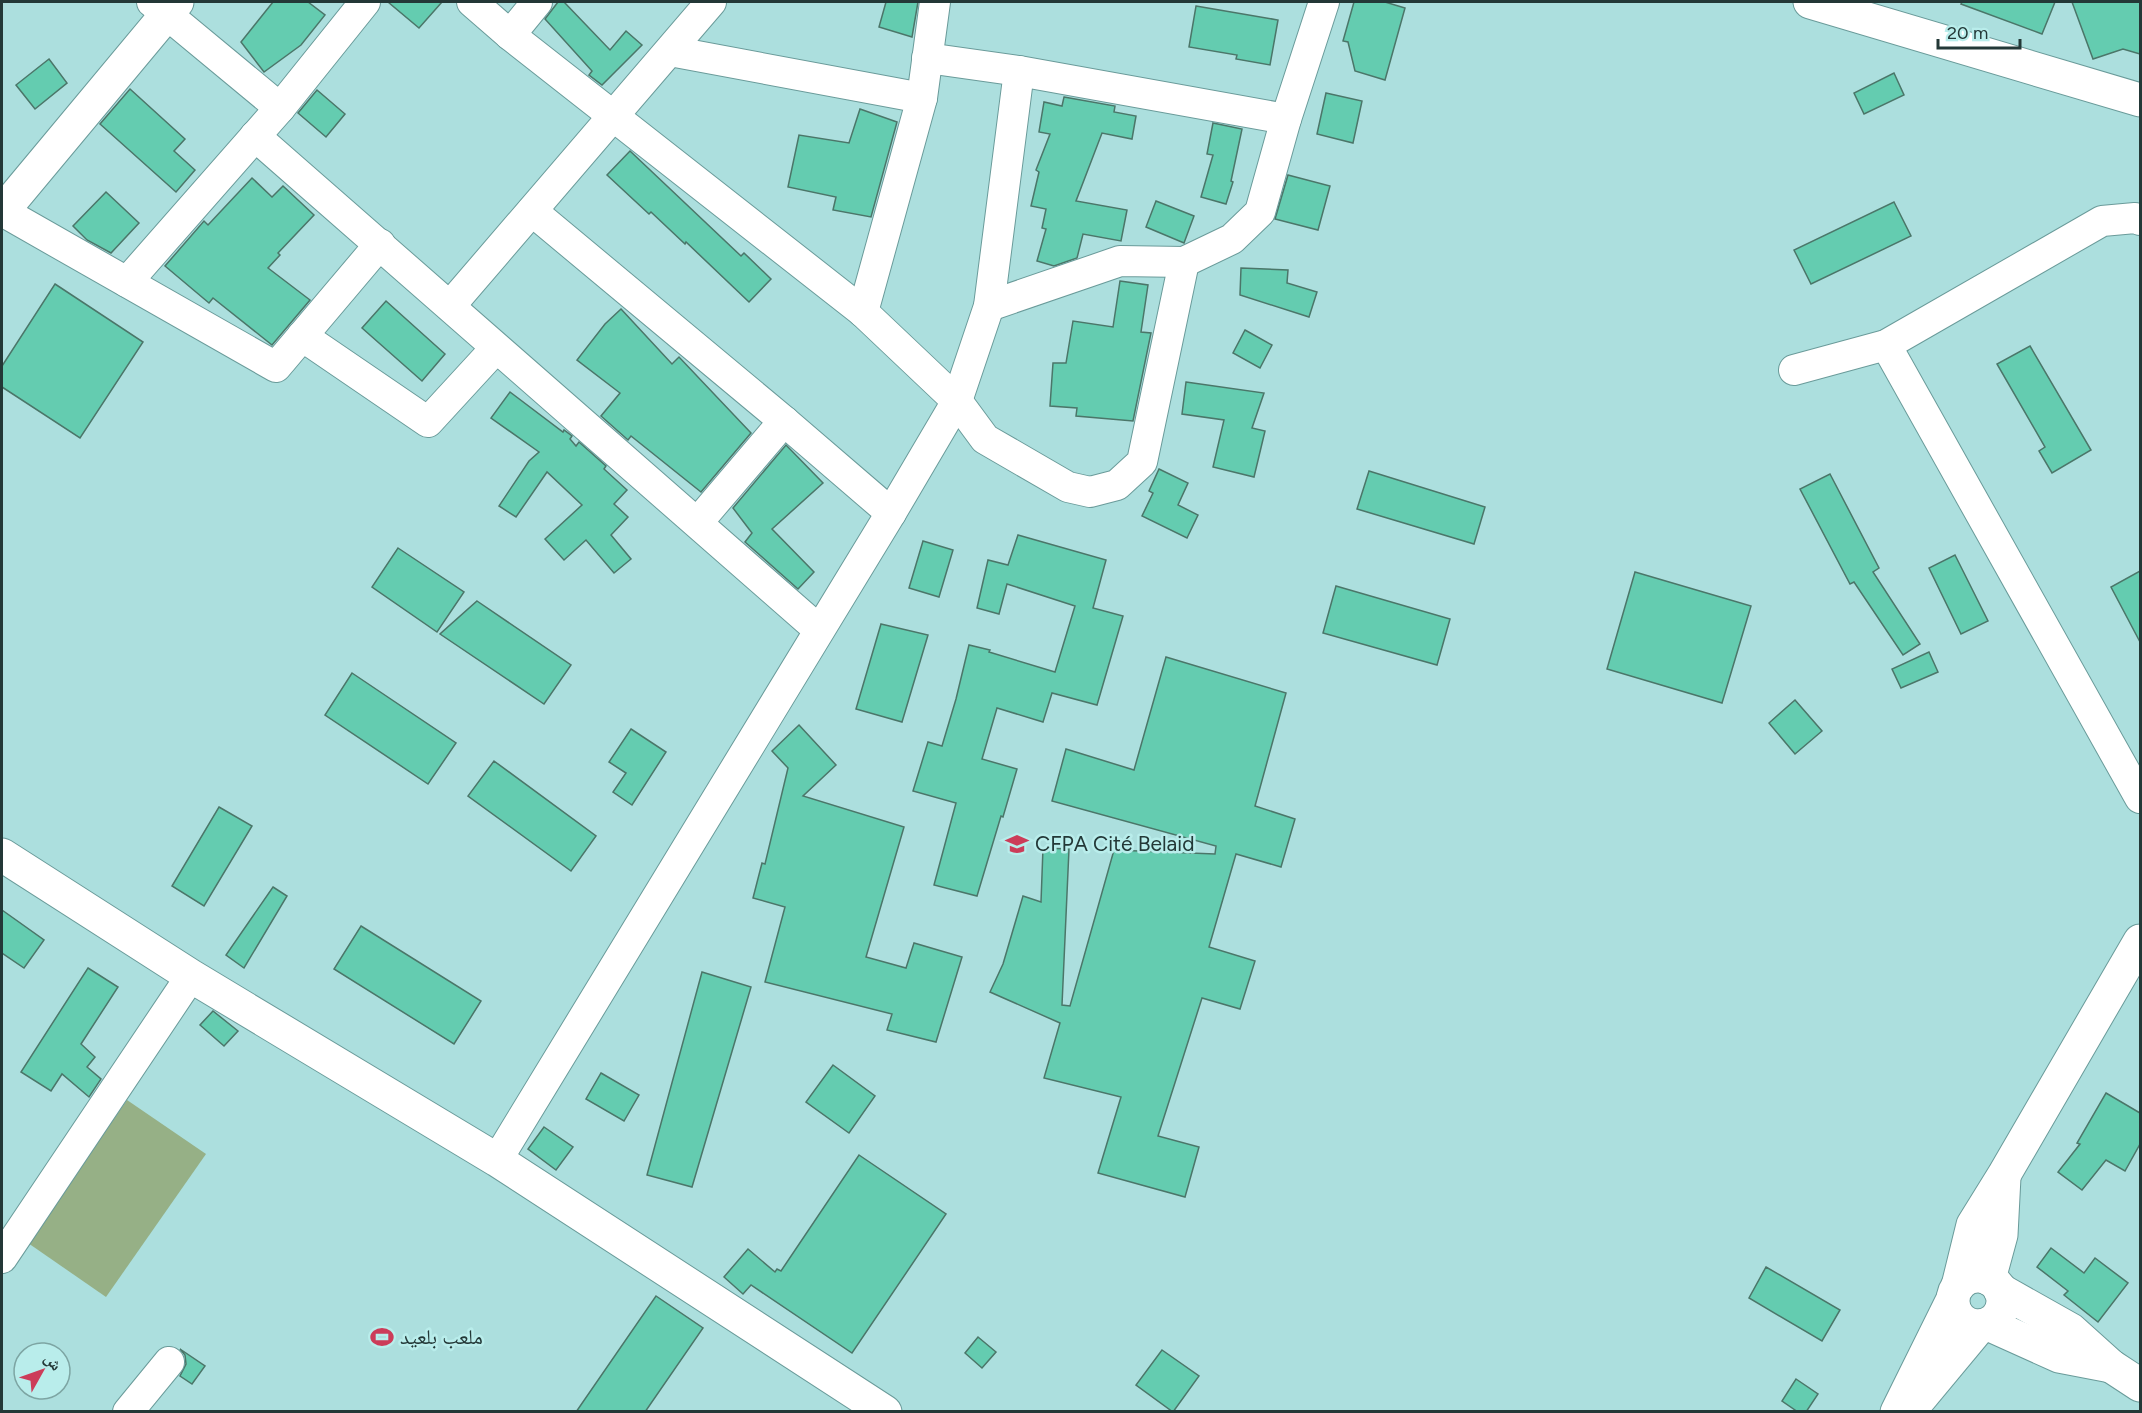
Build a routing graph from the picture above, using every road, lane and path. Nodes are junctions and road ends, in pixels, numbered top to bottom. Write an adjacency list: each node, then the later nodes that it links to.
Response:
1 (365, 2): 15 (street)
2 (472, 2): 9 (street)
3 (537, 2): 9 (street)
4 (935, 2): 11 (street)
5 (1324, 2): 17 (street)
6 (1810, 2): 14 (street)
7 (165, 5): 15 (street); 20 (street)
8 (698, 6): 10 (street)
9 (510, 35): 16 (street)
10 (670, 51): 13 (street); 16 (street)
11 (927, 58): 12 (street); 13 (street)
12 (1019, 71): 17 (street); 26 (street)
13 (922, 98): 27 (street)
14 (2140, 100)
15 (280, 108): 18 (street)
16 (614, 117): 19 (street); 27 (street)
17 (1286, 120): 23 (street)
18 (255, 136): 22 (street); 24 (street)
19 (532, 211): 25 (street); 33 (street)
20 (2, 212): 24 (street)
21 (2140, 220): 29 (street)
22 (380, 244): 25 (street); 28 (street)
23 (1184, 262): 26 (street); 32 (street)
24 (127, 282): 28 (street)
25 (450, 306): 30 (street)
26 (989, 306): 32 (street)
27 (863, 312): 32 (street)
28 (302, 336): 30 (street)
29 (1886, 345): 31 (street); 37 (street)
30 (496, 348): 35 (street)
31 (1794, 370)
32 (957, 401): 34 (street)
33 (784, 421): 34 (street); 35 (street)
34 (891, 513): 36 (street)
35 (698, 522): 36 (street)
36 (819, 630): 41 (street)
37 (2140, 798)
38 (2, 855): 40 (street)
39 (2140, 941): 42 (street)
40 (191, 976): 41 (street); 43 (street)
41 (497, 1160): 51 (street)
42 (2004, 1175): 44 (street); 45 (street)
43 (5, 1248)
44 (1995, 1285): 45 (street); 46 (street); 48 (street)
45 (1955, 1293): 46 (street); 52 (street)
46 (1984, 1325): 48 (street); 53 (street)
47 (169, 1362): 50 (street)
48 (2111, 1366): 49 (street)
49 (2140, 1385)
50 (128, 1412)
51 (885, 1412)
52 (1897, 1412)
53 (1909, 1412)

